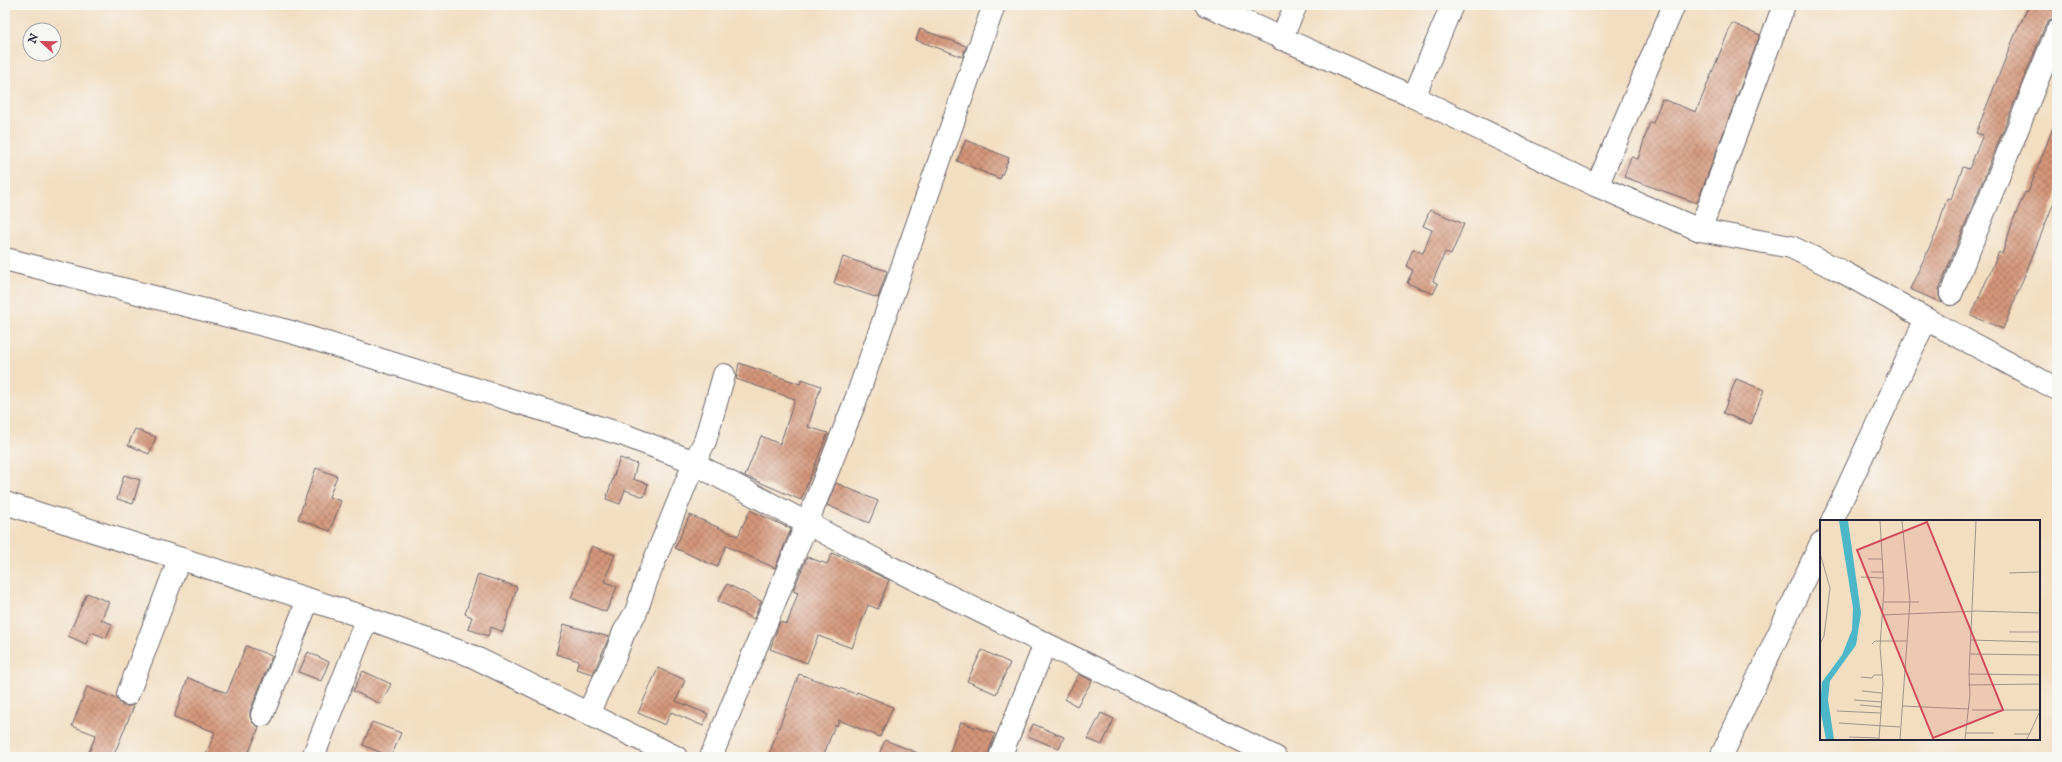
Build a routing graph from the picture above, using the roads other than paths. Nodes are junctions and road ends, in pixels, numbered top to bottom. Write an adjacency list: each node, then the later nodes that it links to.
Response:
1 (994, 5): 20 (street)
2 (1207, 5): 8 (street)
3 (1296, 5): 8 (street)
4 (1452, 5): 9 (street)
5 (1674, 5): 10 (street)
6 (1784, 5): 11 (street)
7 (2057, 31): 13 (street)
8 (1281, 39): 9 (street)
9 (1414, 97): 10 (street)
10 (1597, 186): 11 (street)
11 (1700, 230): 14 (street)
12 (5, 259): 17 (street)
13 (1951, 294)
14 (1926, 320): 16 (street); 19 (street)
15 (724, 375): 17 (street)
16 (2057, 389)
17 (694, 463): 20 (street); 27 (street)
18 (5, 503): 22 (street)
19 (1832, 520)
20 (807, 524): 25 (street); 31 (street)
21 (1820, 546): 34 (street)
22 (179, 560): 23 (street); 26 (street)
23 (308, 600): 24 (street); 28 (street)
24 (367, 618): 27 (street); 29 (street)
25 (1044, 644): 32 (street); 33 (street)
26 (128, 694)
27 (588, 714): 30 (street)
28 (262, 715)
29 (313, 757)
30 (676, 757)
31 (711, 757)
32 (1000, 757)
33 (1275, 757)
34 (1721, 757)

